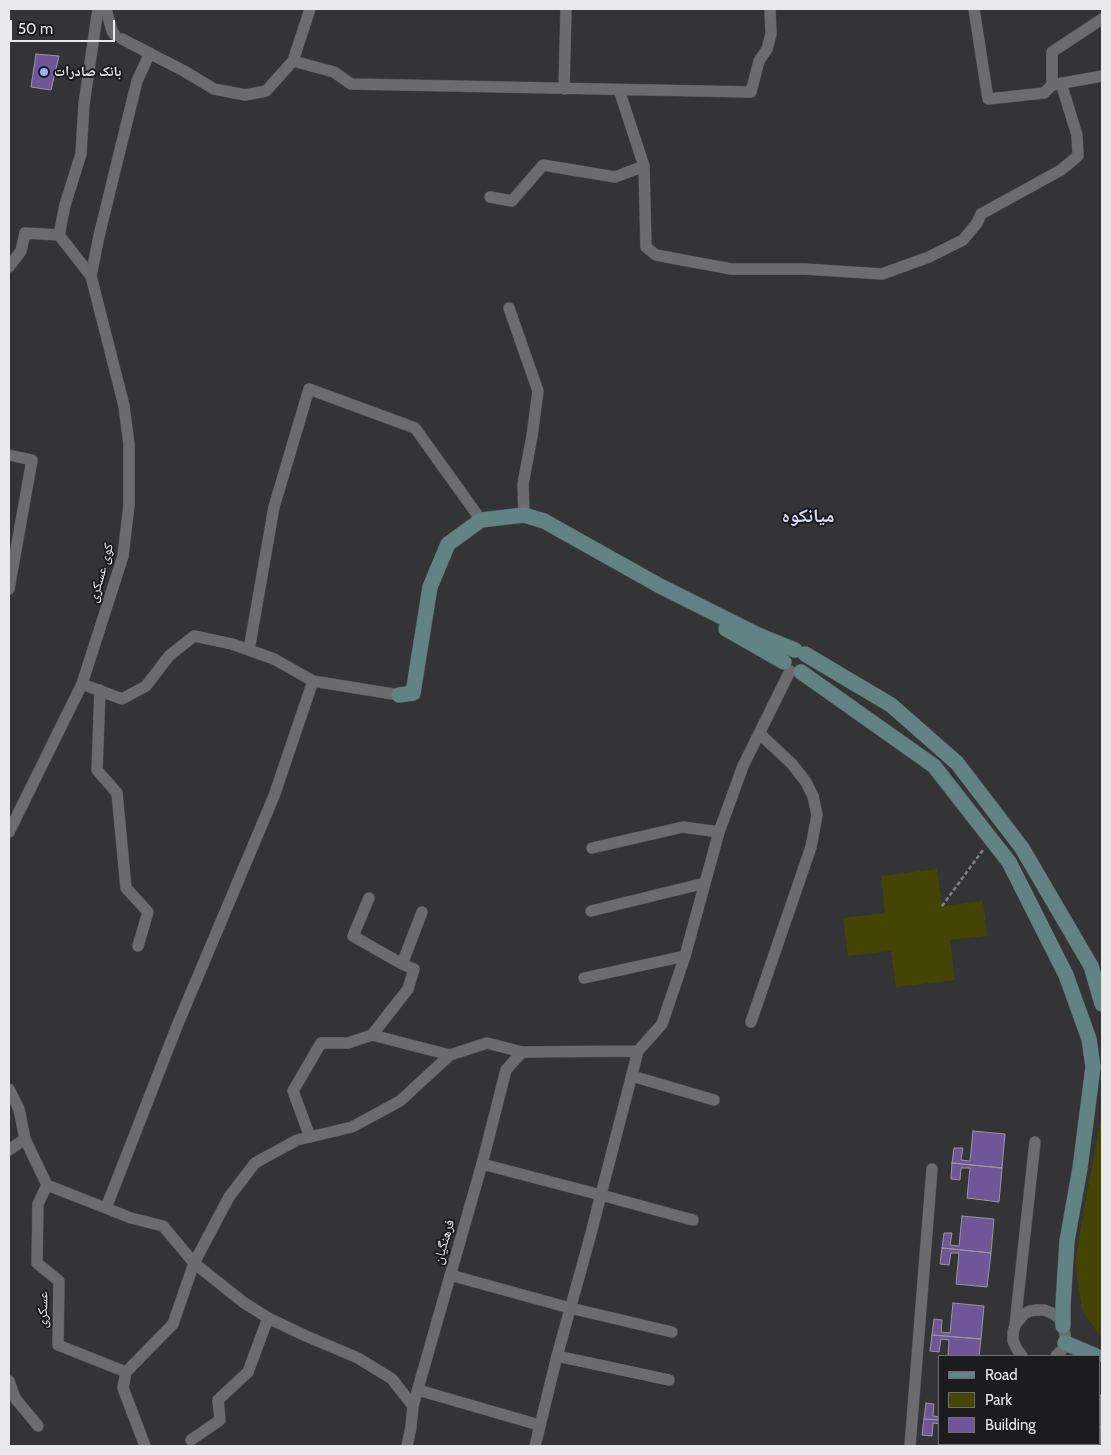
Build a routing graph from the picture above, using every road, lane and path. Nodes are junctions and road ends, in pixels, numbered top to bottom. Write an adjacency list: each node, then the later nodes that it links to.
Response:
1 (98, 9): 16 (street)
2 (106, 9): 8 (street)
3 (310, 9): 9 (street)
4 (566, 9): 12 (street)
5 (770, 9): 13 (street)
6 (974, 9): 11 (street)
7 (1102, 19): 11 (street)
8 (150, 53): 9 (street); 18 (street)
9 (293, 60): 12 (street)
10 (1102, 76): 11 (street)
11 (1056, 84): 14 (street)
12 (564, 89): 13 (street)
13 (619, 90): 14 (street)
14 (644, 166): 15 (street)
15 (490, 197)
16 (59, 235): 17 (street); 18 (street)
17 (9, 267)
18 (91, 276): 28 (street, کوی عسکری)
19 (509, 308): 21 (street)
20 (9, 455): 23 (street)
21 (524, 515): 22 (main road); 25 (main road); 26 (main road)
22 (482, 520): 24 (street); 30 (main road)
23 (9, 589)
24 (249, 650): 27 (street); 29 (street)
25 (800, 652): 26 (main road); 26 (main road); 45 (main road)
26 (792, 668): 31 (street); 34 (main road)
27 (313, 681): 30 (street); 62 (street)
28 (82, 684): 29 (street); 32 (street, کوی عسکری)
29 (100, 690): 41 (street)
30 (400, 695)
31 (760, 734): 33 (street); 46 (street)
32 (9, 832)
33 (719, 832): 35 (street); 36 (street)
34 (991, 839): 38 (path); 69 (main road)
35 (592, 848)
36 (705, 883): 39 (street); 42 (street)
37 (369, 898): 43 (street)
38 (942, 906)
39 (591, 911)
40 (422, 912): 43 (street)
41 (138, 946)
42 (685, 956): 44 (street); 48 (street)
43 (402, 964): 47 (street)
44 (584, 978)
45 (1102, 1004)
46 (750, 1022)
47 (372, 1035): 50 (street); 54 (street)
48 (638, 1051): 49 (street); 51 (street)
49 (522, 1052): 50 (street); 58 (street, فرهنگیان)
50 (450, 1055): 54 (street)
51 (632, 1076): 53 (street); 61 (street)
52 (9, 1089): 55 (street)
53 (714, 1100)
54 (310, 1137): 64 (street)
55 (25, 1139): 57 (street); 60 (street)
56 (1035, 1142): 68 (street)
57 (9, 1150)
58 (482, 1164): 61 (street); 65 (street, فرهنگیان)
59 (932, 1168): 87 (street)
60 (47, 1185): 62 (street); 76 (street, عسکری)
61 (601, 1194): 63 (street); 66 (street)
62 (106, 1208): 64 (street)
63 (694, 1220)
64 (194, 1263): 67 (street); 76 (street)
65 (450, 1275): 66 (street); 79 (street, فرهنگیان)
66 (570, 1308): 70 (street); 75 (street)
67 (268, 1318): 80 (street); 83 (street)
68 (1015, 1324): 69 (street); 72 (street)
69 (1064, 1326): 71 (street)
70 (672, 1332)
71 (1065, 1343): 73 (street); 74 (main road)
72 (1018, 1354)
73 (1057, 1355)
74 (1092, 1355)
75 (556, 1356): 77 (street); 82 (street)
76 (126, 1372): 84 (street)
77 (669, 1380)
78 (9, 1381): 81 (street)
79 (418, 1390): 80 (street, فرهنگیان); 82 (street)
80 (413, 1406): 85 (street, فرهنگیان)
81 (38, 1426)
82 (539, 1426): 86 (street)
83 (191, 1440)
84 (145, 1446)
85 (407, 1446)
86 (535, 1446)
87 (910, 1446)

